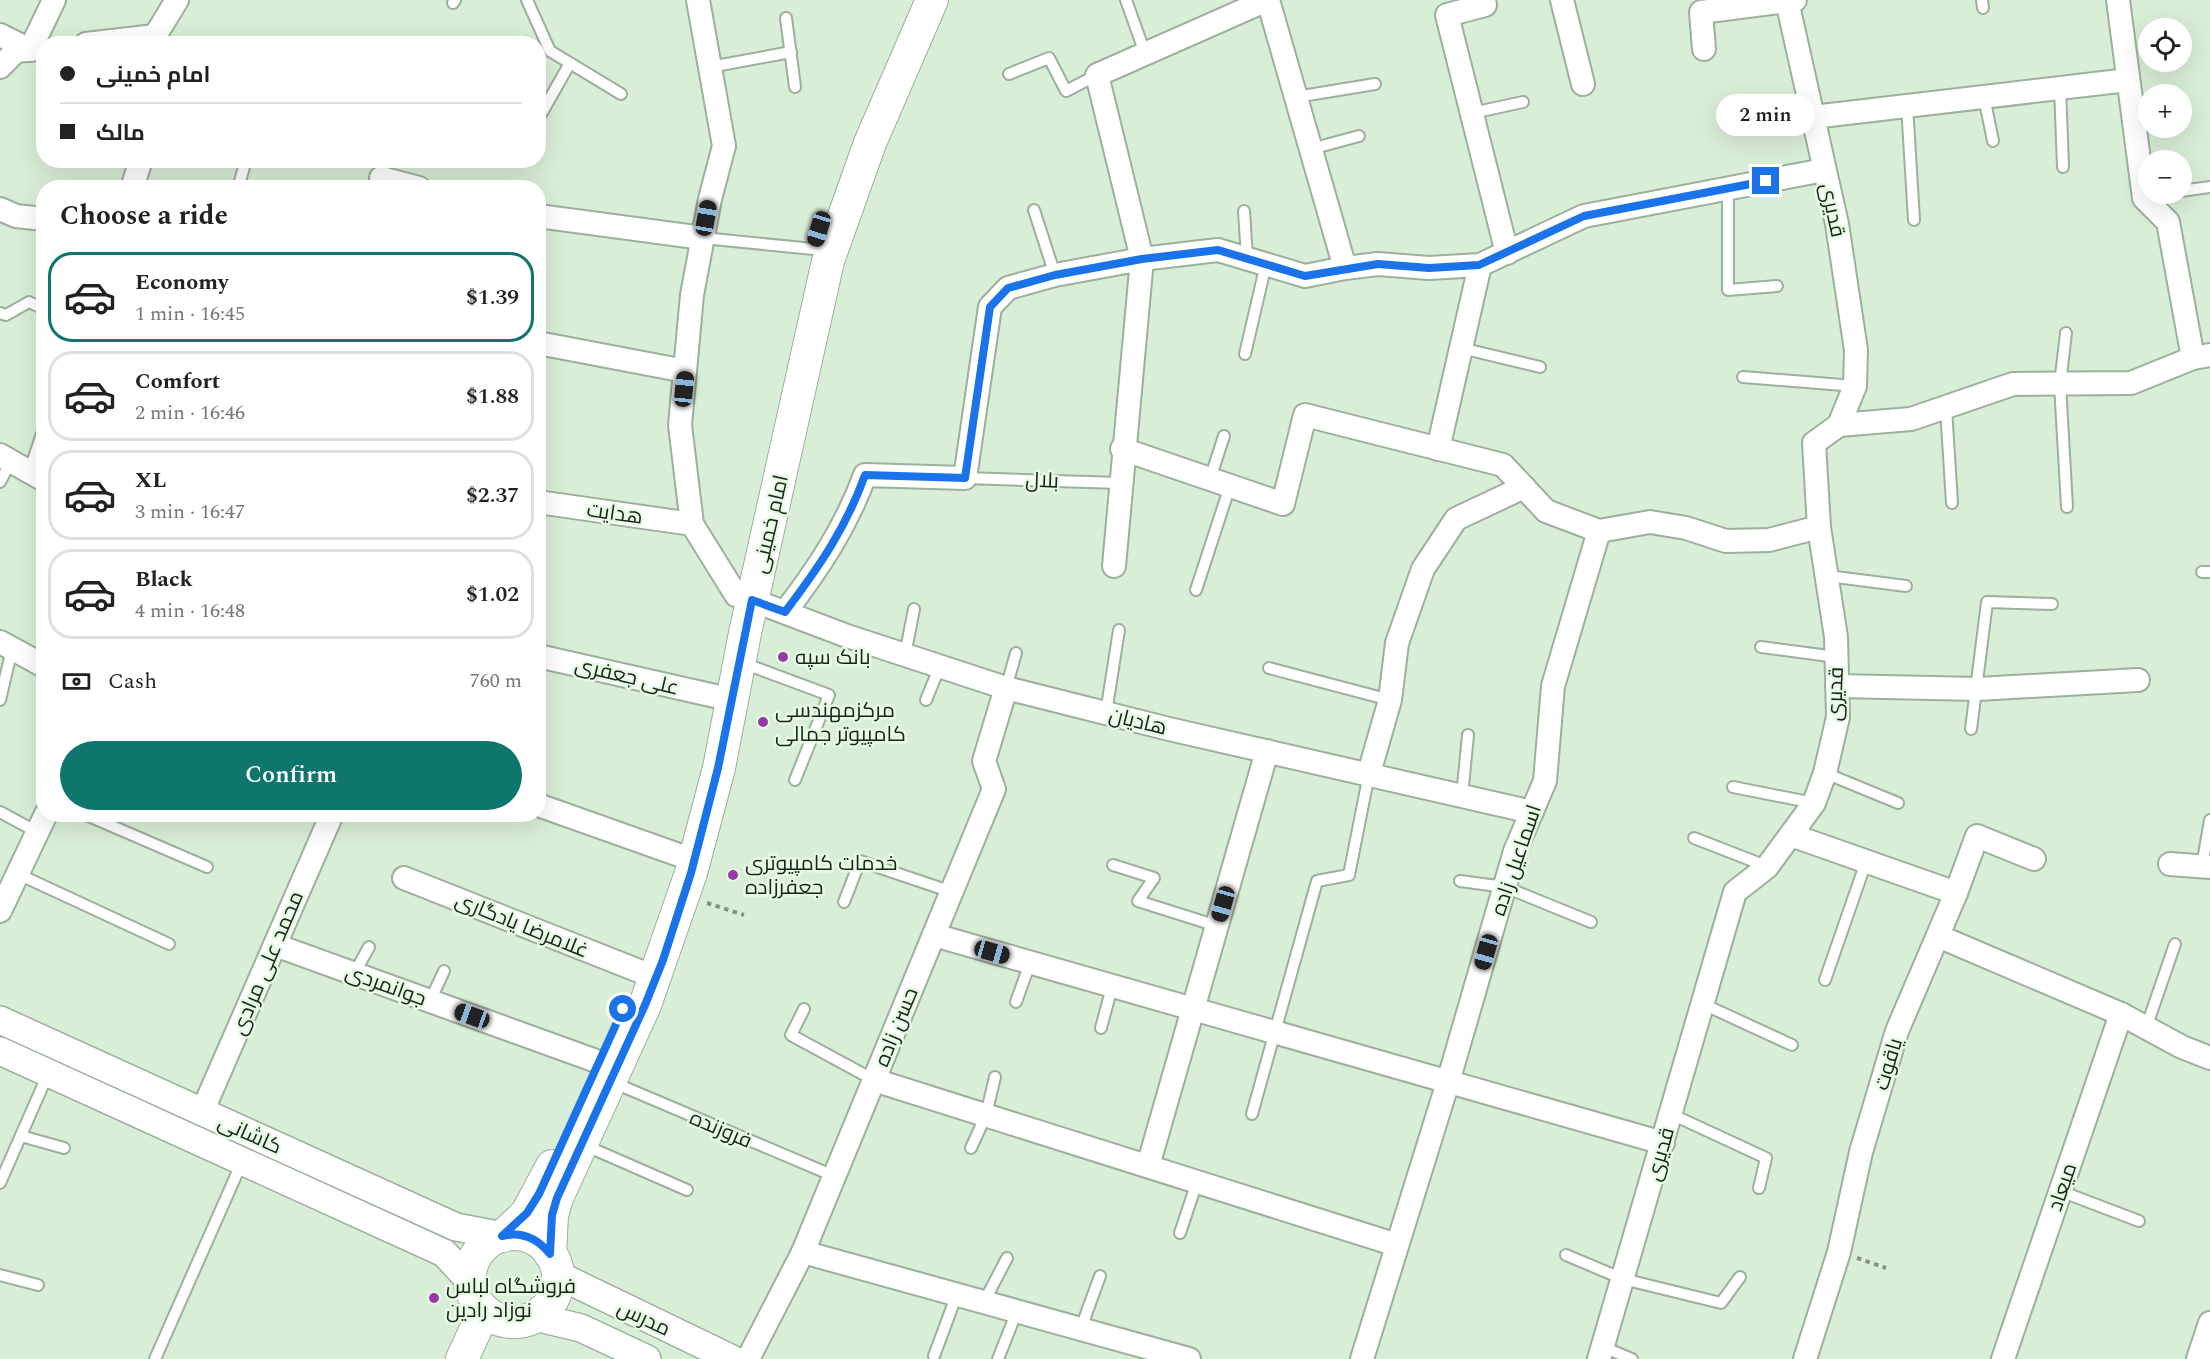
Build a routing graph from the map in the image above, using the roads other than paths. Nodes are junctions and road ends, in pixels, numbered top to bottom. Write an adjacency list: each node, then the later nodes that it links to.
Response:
1 (54, 0): 17 (street)
2 (177, 0): 18 (street)
3 (527, 0): 19 (lane)
4 (698, 0): 28 (street)
5 (910, 0): 63 (main road, امام خمینی)
6 (932, 0): 105 (main road, امام خمینی)
7 (1126, 0): 25 (lane)
8 (1267, 0): 14 (street); 38 (street)
9 (1484, 0): 42 (street)
10 (1562, 0): 33 (street)
11 (2118, 0): 31 (street)
12 (1791, 1): 13 (street); 43 (street, قدیری)
13 (1701, 6): 23 (street)
14 (1233, 7): 25 (street)
15 (786, 18): 24 (lane)
16 (0, 35): 21 (street)
17 (42, 36)
18 (156, 36)
19 (543, 36)
20 (546, 42): 26 (lane)
21 (36, 49)
22 (36, 49): 27 (street)
23 (1704, 49)
24 (790, 52): 28 (lane); 34 (lane)
25 (1145, 53): 30 (street)
26 (570, 63): 36 (lane); 40 (lane)
27 (0, 67)
28 (710, 67): 62 (street)
29 (1009, 74): 30 (lane)
30 (1097, 75): 65 (street)
31 (2128, 80): 35 (street); 47 (street)
32 (1375, 84): 38 (lane)
33 (1583, 84)
34 (795, 87)
35 (2060, 87): 37 (street); 48 (lane)
36 (621, 94)
37 (1984, 96): 41 (street); 45 (lane)
38 (1296, 97): 46 (street)
39 (1523, 102): 42 (lane)
40 (546, 105)
41 (1907, 105): 43 (street); 61 (lane)
42 (1472, 113): 64 (street)
43 (1813, 117): 49 (street, قدیری)
44 (1359, 136): 46 (lane)
45 (1993, 141)
46 (1311, 150): 68 (street)
47 (2138, 154)
48 (2063, 166)
49 (1824, 170): 53 (street); 82 (street, قدیری)
50 (381, 178): 51 (street)
51 (389, 180)
52 (2210, 187): 54 (lane)
53 (1728, 188): 64 (street); 70 (lane)
54 (2192, 189)
55 (2150, 204): 77 (street)
56 (0, 209): 60 (street)
57 (1034, 210): 69 (lane)
58 (1244, 211): 66 (lane)
59 (546, 217): 62 (street)
60 (36, 218)
61 (1914, 220)
62 (703, 238): 63 (lane); 79 (street)
63 (813, 249): 105 (main road, امام خمینی)
64 (1507, 253): 67 (street)
65 (1142, 259): 66 (street); 69 (street); 87 (street)
66 (1257, 261): 68 (street); 76 (lane)
67 (1479, 265): 68 (street); 75 (street)
68 (1345, 268)
69 (1055, 275): 90 (street)
70 (1777, 286)
71 (36, 305): 72 (lane)
72 (0, 313)
73 (2066, 333): 81 (lane)
74 (546, 345): 79 (street)
75 (1461, 348): 78 (lane); 88 (street)
76 (1245, 354)
77 (2202, 357): 81 (street)
78 (1540, 367)
79 (685, 371): 98 (street)
80 (1743, 376): 82 (lane)
81 (2060, 384): 83 (street); 97 (lane)
82 (1855, 386): 84 (street, قدیری)
83 (1946, 408): 84 (street); 96 (lane)
84 (1839, 425): 99 (street, قدیری)
85 (1224, 436): 92 (lane)
86 (36, 442): 89 (lane)
87 (1122, 449): 92 (street); 93 (street)
88 (1438, 449): 92 (street); 94 (street)
89 (21, 467): 91 (lane)
90 (965, 478): 93 (lane, بلال); 108 (street)
91 (0, 482)
92 (1220, 482): 104 (lane)
93 (1120, 483): 101 (street)
94 (1524, 487): 100 (street); 127 (street)
95 (546, 503): 98 (street, هدایت)
96 (1952, 503)
97 (2067, 507)
98 (692, 524): 105 (street)
99 (1819, 527): 100 (street); 102 (street, قدیری)
100 (1599, 531): 141 (street, اسماعیل زاده)
101 (1114, 566)
102 (1828, 576): 103 (lane); 114 (street, قدیری)
103 (1906, 586)
104 (1196, 590)
105 (744, 597): 108 (street, هادیان); 117 (main road, امام خمینی); 124 (main road, امام خمینی)
106 (2052, 604): 123 (lane)
107 (914, 609): 113 (lane)
108 (785, 612): 113 (street, هادیان)
109 (1119, 630): 128 (lane)
110 (6, 645): 116 (street); 125 (lane)
111 (1761, 648): 114 (lane)
112 (1017, 653): 122 (lane)
113 (904, 655): 118 (street, هادیان)
114 (1836, 657): 121 (street, قدیری)
115 (546, 658): 124 (street, علی جعفری)
116 (36, 662)
117 (740, 662): 134 (lane); 192 (main road, امام خمینی)
118 (940, 666): 122 (street, هادیان); 126 (lane)
119 (1269, 668): 127 (lane)
120 (2138, 680): 123 (street)
121 (1837, 686): 123 (street); 133 (street, قدیری)
122 (1006, 688): 128 (street, هادیان); 161 (street, حسن زاده)
123 (1978, 690): 129 (lane)
124 (715, 696): 149 (main road, امام خمینی)
125 (0, 700)
126 (926, 700)
127 (1390, 700): 132 (street)
128 (1106, 713): 131 (street, هادیان)
129 (1971, 729)
130 (1468, 735): 136 (lane)
131 (1267, 751): 132 (street, هادیان); 166 (street)
132 (1369, 773): 136 (street, هادیان); 188 (lane)
133 (1825, 773): 137 (street, قدیری); 138 (lane)
134 (795, 780)
135 (1733, 787): 137 (lane)
136 (1462, 796): 141 (street, هادیان)
137 (1814, 803): 147 (street, قدیری)
138 (1898, 803)
139 (546, 808): 149 (street)
140 (0, 812): 143 (lane)
141 (1532, 812): 160 (street, اسماعیل زاده)
142 (2210, 820): 156 (lane)
143 (36, 822)
144 (103, 822): 154 (lane)
145 (329, 822): 171 (street, محمد علی مرادی)
146 (41, 823): 157 (street)
147 (1791, 835): 151 (street); 155 (street, قدیری)
148 (1694, 838): 155 (lane)
149 (679, 855): 175 (main road, امام خمینی)
150 (2034, 859): 162 (street, یاقوت)
151 (1866, 862): 162 (street); 177 (lane)
152 (2170, 864): 156 (street)
153 (1113, 866): 166 (lane)
154 (207, 867)
155 (1767, 867): 181 (street, قدیری)
156 (2206, 867)
157 (18, 874): 164 (street); 169 (lane)
158 (404, 878): 175 (street, غلامرضا یادگاری)
159 (1460, 881): 160 (lane)
160 (1505, 887): 165 (lane); 196 (street, اسماعیل زاده)
161 (952, 892): 163 (lane); 167 (street, حسن زاده)
162 (1956, 893): 168 (street, یاقوت)
163 (844, 902)
164 (0, 911)
165 (1591, 922)
166 (1217, 926): 183 (street)
167 (934, 935): 173 (street); 195 (street, حسن زاده)
168 (1938, 936): 184 (street); 247 (street, یاقوت)
169 (169, 944)
170 (2175, 944): 187 (lane)
171 (275, 945): 176 (street, جوانمردی); 197 (street, محمد علی مرادی)
172 (369, 947): 176 (lane)
173 (1030, 963): 178 (street); 180 (lane)
174 (444, 970): 179 (lane)
175 (639, 971): 192 (main road, امام خمینی)
176 (354, 974): 179 (street, جوانمردی)
177 (1825, 980)
178 (1112, 987): 183 (street); 186 (lane)
179 (430, 1001): 192 (street, جوانمردی)
180 (1016, 1002)
181 (1703, 1004): 189 (lane); 199 (street, قدیری)
182 (804, 1009): 195 (lane)
183 (1193, 1010): 188 (street); 207 (street)
184 (2121, 1014): 187 (street); 213 (street, میعاد)
185 (0, 1020): 197 (street, کاشانی)
186 (1101, 1028)
187 (2146, 1028): 191 (street)
188 (1276, 1033): 196 (street); 198 (lane)
189 (1791, 1045)
190 (0, 1051): 193 (street, کاشانی)
191 (2210, 1058)
192 (604, 1072): 203 (main road, امام خمینی); 208 (lane, فروزنده); 216 (main road, امام خمینی)
193 (48, 1073): 201 (lane); 206 (street, کاشانی)
194 (995, 1077): 200 (lane)
195 (874, 1080): 200 (street); 208 (street, حسن زاده)
196 (1448, 1082): 202 (street); 217 (street, اسماعیل زاده)
197 (202, 1112): 216 (street, کاشانی)
198 (1252, 1114)
199 (1671, 1114): 202 (street, قدیری); 211 (lane)
200 (986, 1115): 204 (lane); 207 (street)
201 (21, 1136): 205 (lane); 210 (lane)
202 (1663, 1143): 225 (street, قدیری)
203 (581, 1144): 212 (lane); 221 (main road, امام خمینی)
204 (971, 1148)
205 (64, 1149)
206 (242, 1161): 227 (street, کاشانی); 238 (lane)
207 (1148, 1167): 209 (street)
208 (834, 1176): 218 (street, حسن زاده)
209 (1197, 1182): 215 (lane); 217 (street)
210 (0, 1183)
211 (1759, 1188)
212 (687, 1190)
213 (2060, 1191): 214 (lane); 248 (street, میعاد)
214 (2139, 1221)
215 (1180, 1233)
216 (502, 1236): 221 (main road); 227 (main road)
217 (1397, 1245): 245 (street, اسماعیل زاده)
218 (803, 1252): 228 (street); 242 (street, حسن زاده)
219 (1566, 1255): 225 (lane)
220 (1007, 1258): 229 (lane)
221 (554, 1264): 231 (main road); 241 (street, مدرس)
222 (0, 1275): 226 (lane)
223 (1100, 1276): 233 (lane)
224 (1740, 1277): 225 (lane)
225 (1623, 1279): 235 (street, قدیری)
226 (38, 1285)
227 (474, 1293): 231 (main road); 239 (main road)
228 (957, 1294): 229 (street); 236 (lane)
229 (984, 1302): 230 (street)
230 (1018, 1311): 233 (street); 243 (lane)
231 (522, 1320): 237 (street, مدرس); 240 (main road)
232 (2210, 1323): 249 (street)
233 (1081, 1328): 234 (street)
234 (1122, 1350): 244 (street)
235 (1601, 1353): 246 (lane)
236 (934, 1356)
237 (641, 1358)
238 (155, 1359)
239 (462, 1359)
240 (482, 1359)
241 (732, 1359)
242 (748, 1359)
243 (998, 1359)
244 (1189, 1359)
245 (1362, 1359)
246 (1632, 1359)
247 (1805, 1359)
248 (2002, 1359)
249 (2198, 1359)

